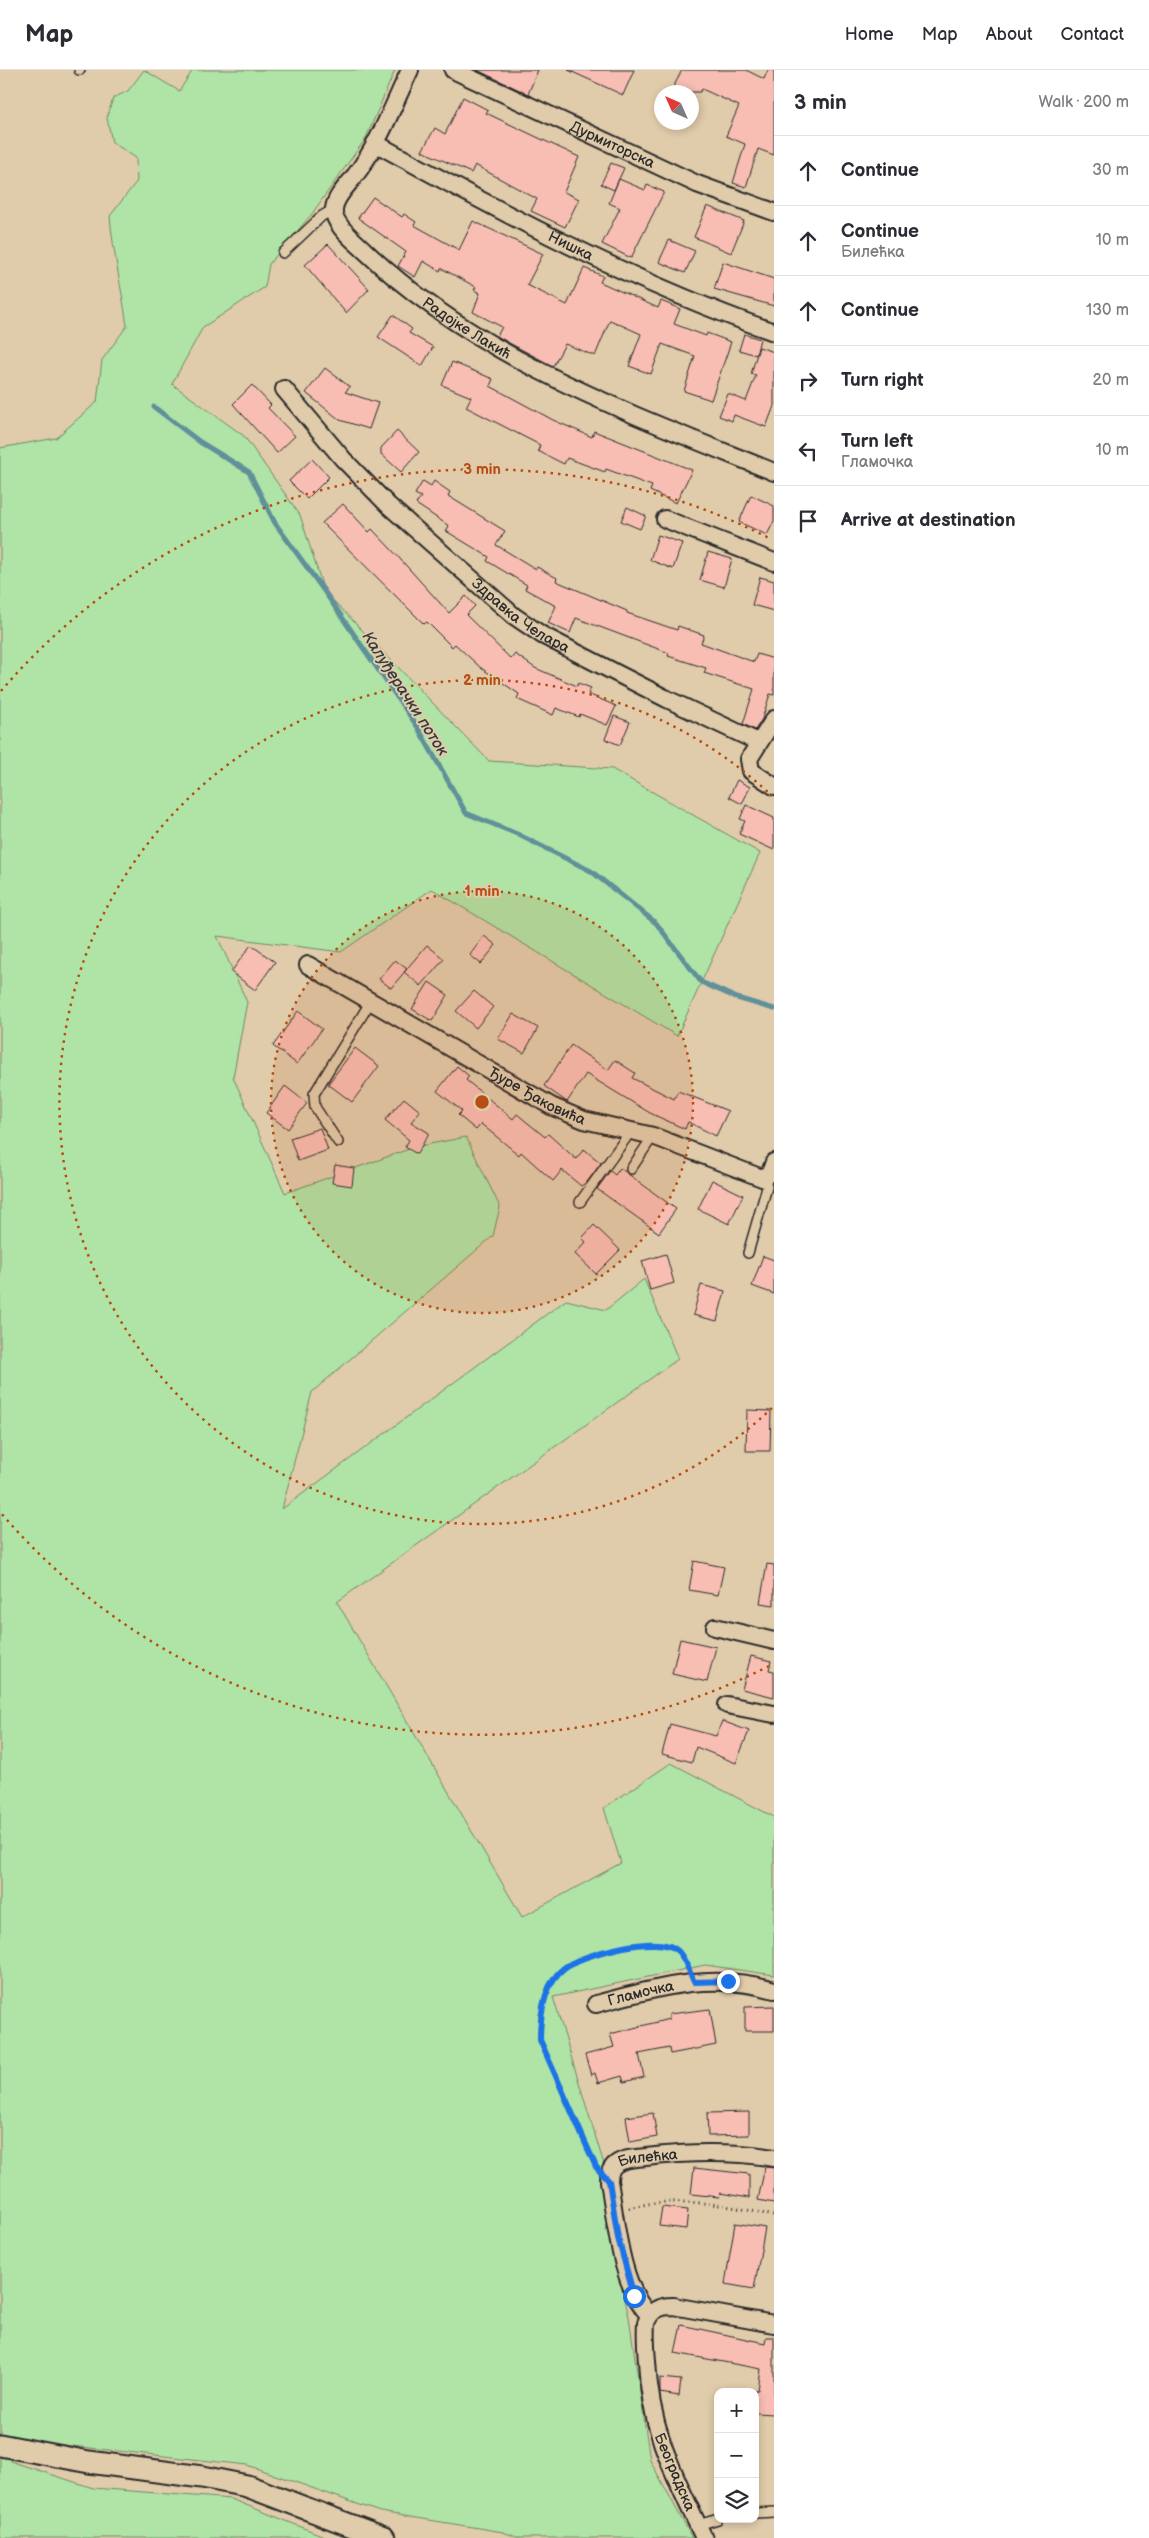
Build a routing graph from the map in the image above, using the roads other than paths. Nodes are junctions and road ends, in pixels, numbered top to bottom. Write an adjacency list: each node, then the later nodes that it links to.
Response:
1 (410, 70): 3 (street)
2 (453, 70): 5 (street, Дурмиторска)
3 (375, 143): 4 (street); 7 (street, Нишка)
4 (334, 209): 6 (lane); 9 (street, Радојке Лакић)
5 (774, 212)
6 (283, 253)
7 (774, 332)
8 (284, 389): 13 (street, Здравка Челара)
9 (774, 472)
10 (664, 518): 11 (street)
11 (774, 562)
12 (774, 719): 13 (street)
13 (758, 742): 14 (street)
14 (774, 786)
15 (308, 966): 16 (street, Ђуре Ђаковића)
16 (371, 1001): 17 (street, Ђуре Ђаковића); 19 (lane)
17 (631, 1131): 18 (street, Ђуре Ђаковића); 23 (lane)
18 (653, 1136): 21 (lane); 22 (street, Ђуре Ђаковића)
19 (338, 1142)
20 (774, 1162): 22 (street)
21 (632, 1169)
22 (765, 1178): 24 (lane)
23 (580, 1202)
24 (748, 1253)
25 (715, 1627): 26 (street)
26 (774, 1641)
27 (726, 1705): 28 (street)
28 (774, 1714)
29 (774, 1990): 30 (street, Гламочка)
30 (596, 2004)
31 (774, 2158): 32 (street, Билећка)
32 (649, 2316): 33 (street); 38 (street, Београдска)
33 (774, 2324)
34 (0, 2445): 39 (street)
35 (759, 2512): 36 (lane)
36 (774, 2512)
37 (714, 2522): 38 (lane)
38 (701, 2532)
39 (384, 2538)

